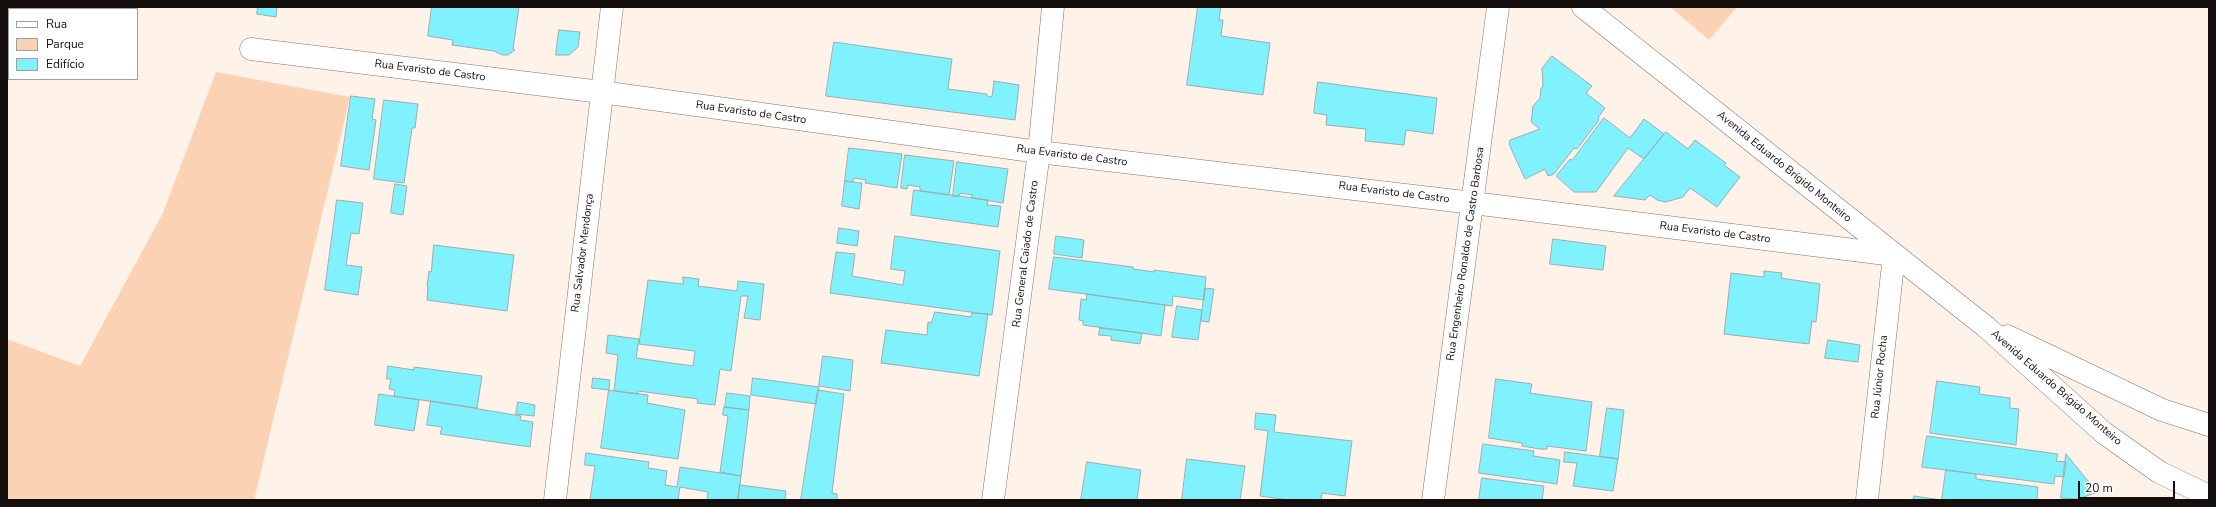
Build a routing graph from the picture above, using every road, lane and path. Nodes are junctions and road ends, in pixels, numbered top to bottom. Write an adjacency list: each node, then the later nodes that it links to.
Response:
1 (612, 7): 6 (street, Rua Salvador Mendonça)
2 (1053, 7): 7 (street, Rua General Caiado de Castro)
3 (1498, 7): 8 (street, Rua Engenheiro Ronaldo de Castro Barbosa)
4 (1583, 7): 9 (street, Avenida Eduardo Brígido Monteiro)
5 (251, 49): 6 (street, Rua Evaristo de Castro)
6 (601, 92): 7 (street, Rua Evaristo de Castro); 13 (street, Rua Salvador Mendonça)
7 (1039, 152): 8 (street, Rua Evaristo de Castro); 14 (street, Rua General Caiado de Castro)
8 (1473, 203): 9 (street, Rua Evaristo de Castro); 15 (street, Rua Engenheiro Ronaldo de Castro Barbosa)
9 (1894, 255): 10 (street, Avenida Eduardo Brígido Monteiro); 16 (street, Rua Júnior Rocha)
10 (1986, 327): 11 (street, Avenida Eduardo Brígido Monteiro); 12 (street, Avenida Eduardo Brígido Monteiro)
11 (2209, 425)
12 (2209, 496)
13 (555, 500)
14 (993, 500)
15 (1433, 500)
16 (1867, 500)

